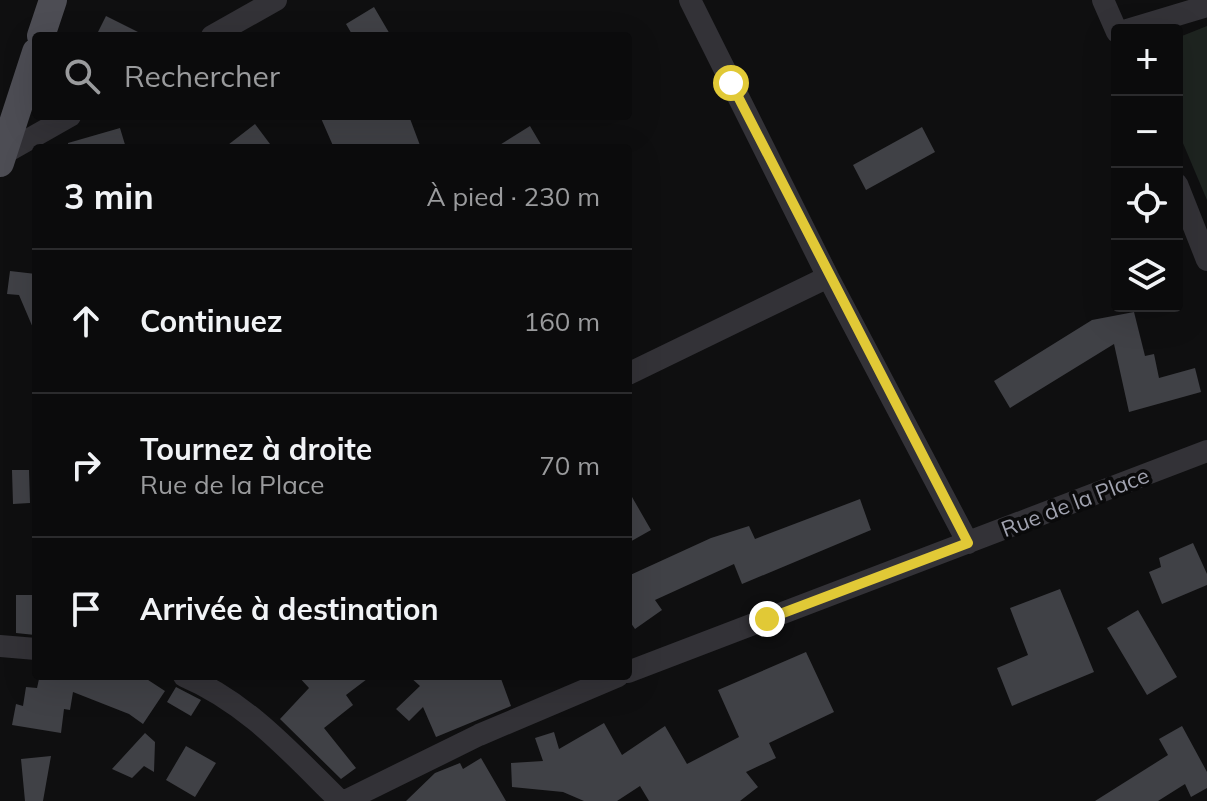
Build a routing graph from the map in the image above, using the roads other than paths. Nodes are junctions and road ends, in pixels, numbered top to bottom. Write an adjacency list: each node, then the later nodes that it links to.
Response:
1 (53, 0): 8 (main road)
2 (276, 0): 9 (street)
3 (690, 0): 15 (street)
4 (1103, 0): 6 (street)
5 (1207, 6): 7 (street)
6 (1114, 24)
7 (1147, 24)
8 (42, 32)
9 (219, 32)
10 (32, 64): 12 (main road)
11 (64, 120): 12 (street)
12 (1, 159)
13 (1183, 199): 14 (street)
14 (1207, 260)
15 (828, 277): 16 (street); 18 (street)
16 (632, 372)
17 (1207, 451): 18 (street, Rue de la Place)
18 (968, 543): 21 (street, Rue de la Place)
19 (0, 646): 20 (street)
20 (32, 649)
21 (632, 670)
22 (194, 680): 24 (street)
23 (609, 680): 24 (street)
24 (343, 801)

